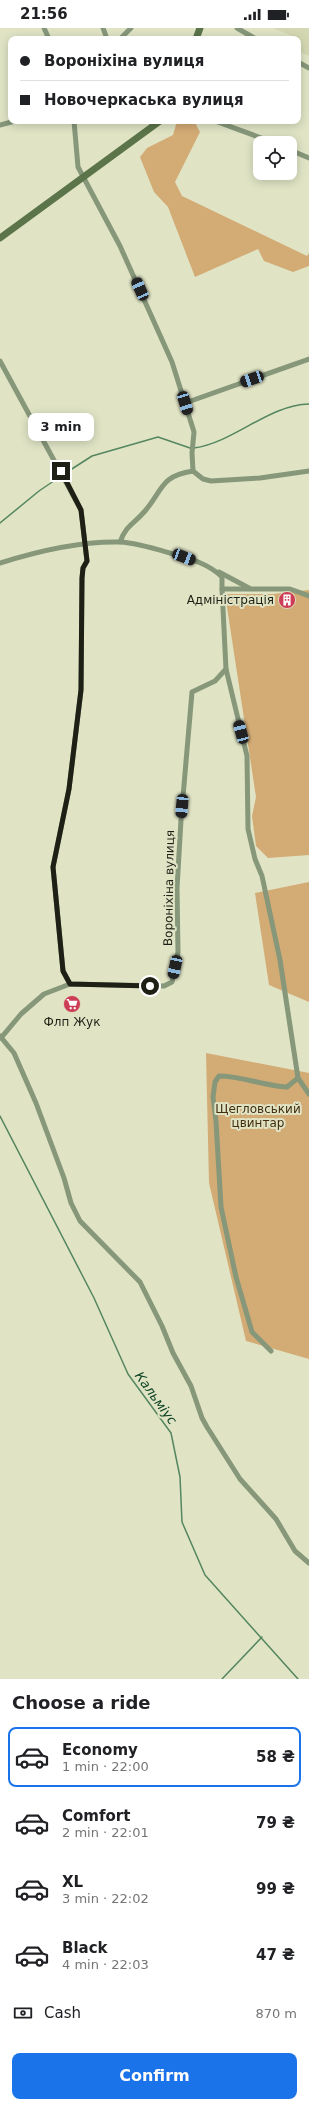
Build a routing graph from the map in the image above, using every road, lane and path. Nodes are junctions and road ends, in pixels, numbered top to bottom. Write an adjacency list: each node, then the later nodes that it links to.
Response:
1 (131, 28): 3 (street)
2 (237, 28): 4 (street)
3 (123, 36)
4 (251, 36)
5 (74, 124): 11 (street)
6 (156, 124): 11 (street)
7 (224, 124): 8 (street)
8 (256, 136)
9 (297, 153): 10 (street)
10 (309, 158)
11 (84, 177): 12 (street); 15 (street)
12 (0, 238)
13 (309, 360): 15 (street)
14 (0, 361): 19 (street)
15 (185, 403): 16 (street)
16 (193, 471): 17 (street); 18 (street)
17 (309, 471)
18 (120, 542): 19 (street); 21 (street)
19 (85, 544): 20 (street); 26 (street)
20 (0, 563)
21 (213, 568): 22 (street); 23 (street)
22 (222, 589): 23 (street); 25 (street)
23 (251, 589): 24 (street)
24 (309, 596)
25 (226, 669): 26 (street, Вороніхіна вулиця); 28 (street)
26 (70, 984): 27 (street, Вороніхіна вулиця)
27 (1, 1037): 31 (street)
28 (298, 1078): 29 (street); 30 (street)
29 (309, 1094)
30 (270, 1351)
31 (309, 1563)

